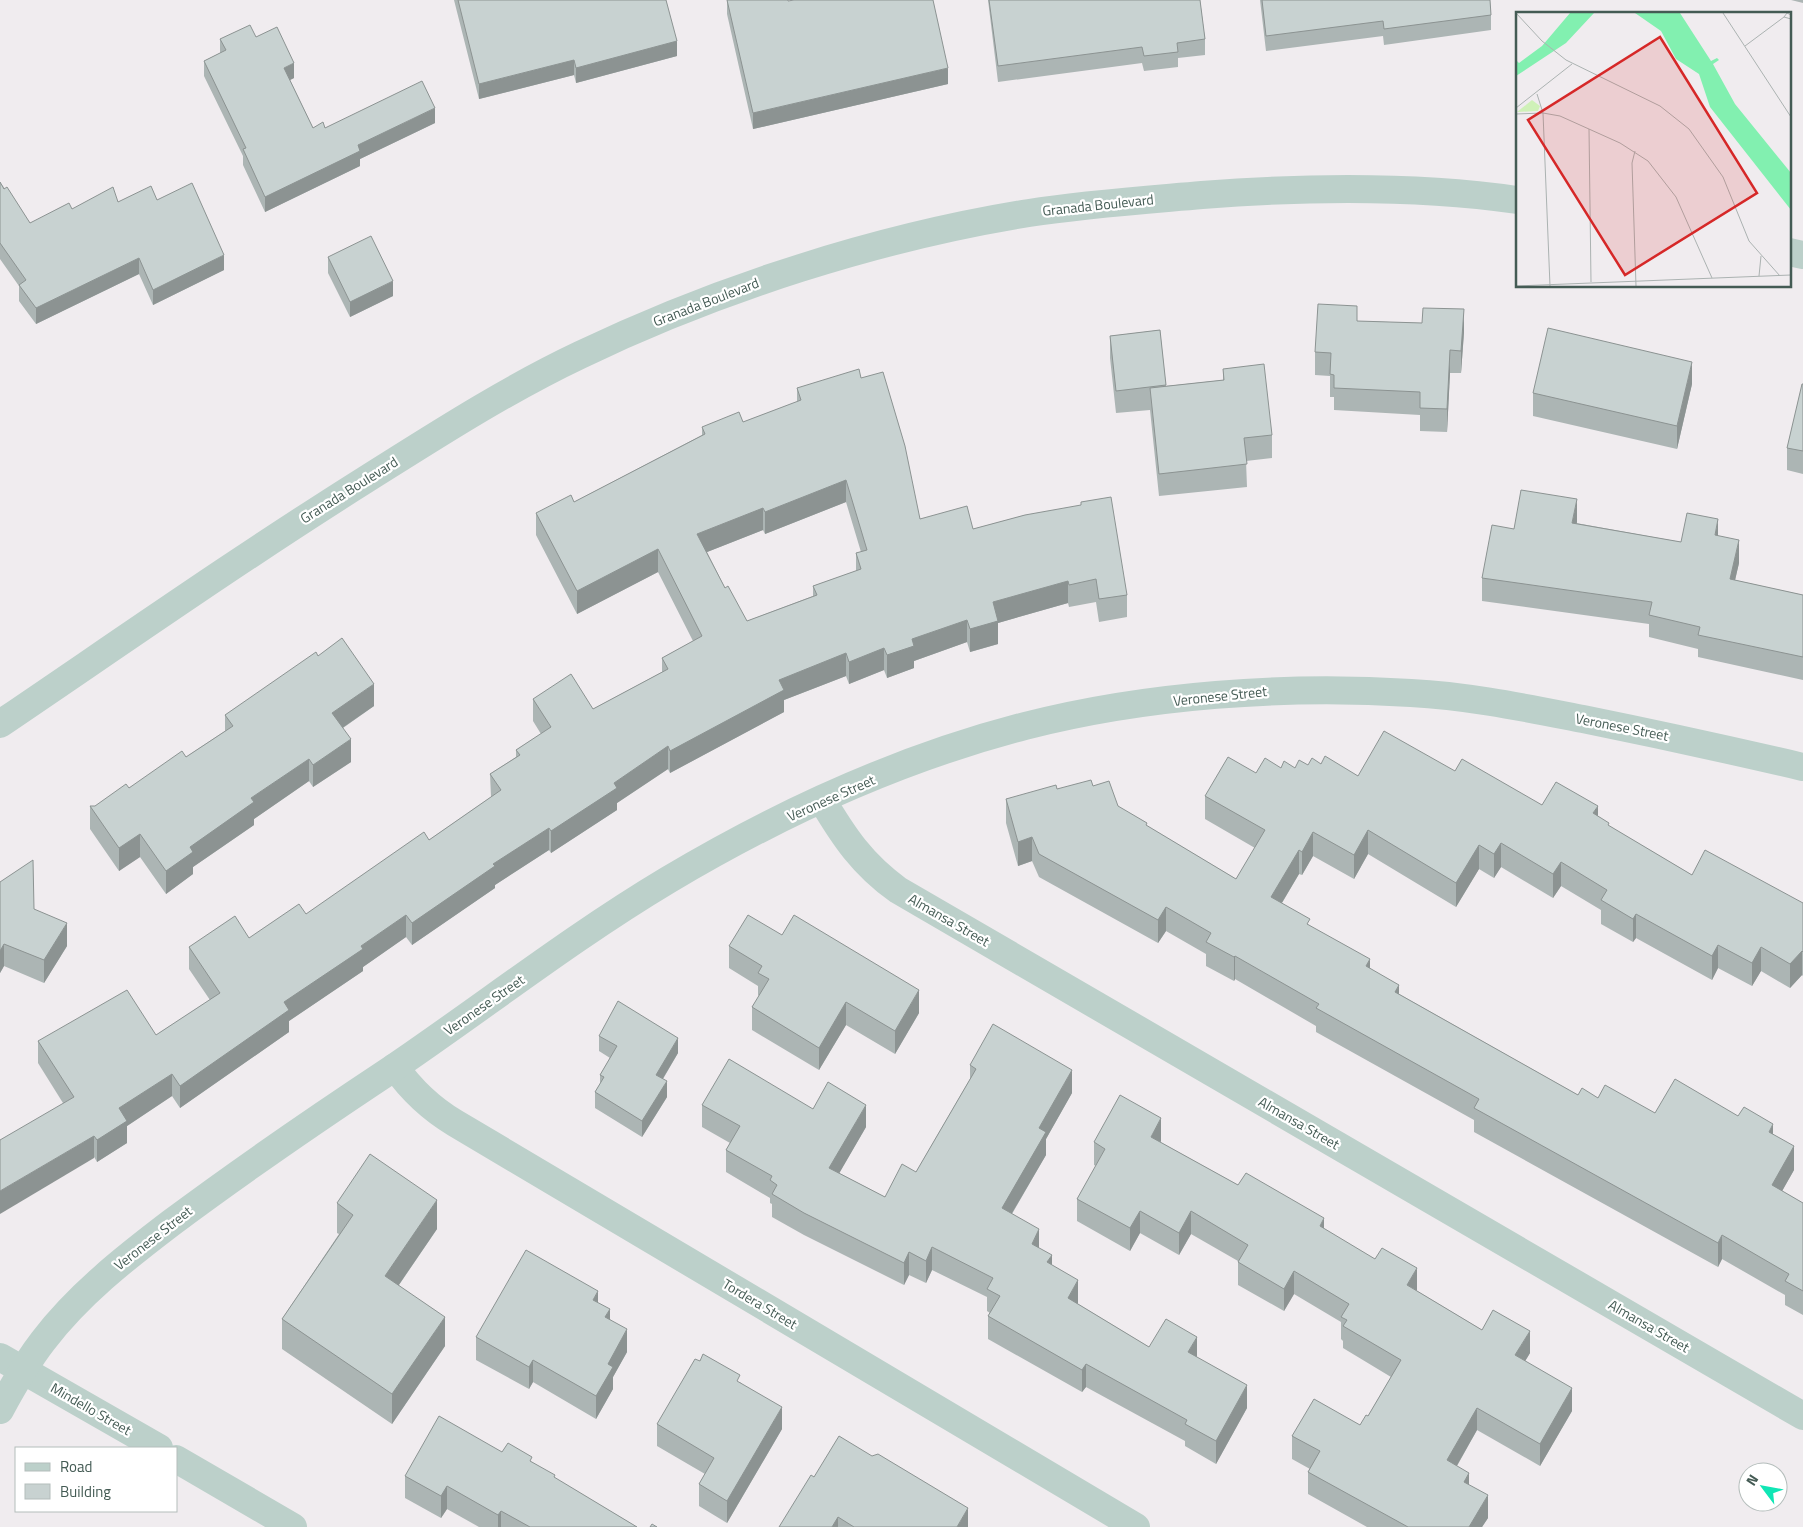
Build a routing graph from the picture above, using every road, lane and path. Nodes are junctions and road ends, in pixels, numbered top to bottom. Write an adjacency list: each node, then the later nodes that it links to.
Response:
1 (1516, 200): 4 (street, Granada Boulevard)
2 (1790, 252): 3 (street)
3 (1803, 255)
4 (0, 724)
5 (1803, 767): 6 (street, Veronese Street)
6 (822, 800): 7 (street, Veronese Street); 10 (street, Almansa Street)
7 (395, 1067): 8 (street, Veronese Street); 14 (street, Tordera Street)
8 (11, 1363): 9 (street, Veronese Street); 11 (street, Mindello Street)
9 (0, 1410)
10 (1803, 1416)
11 (156, 1447)
12 (178, 1460): 13 (street)
13 (293, 1527)
14 (1136, 1527)

